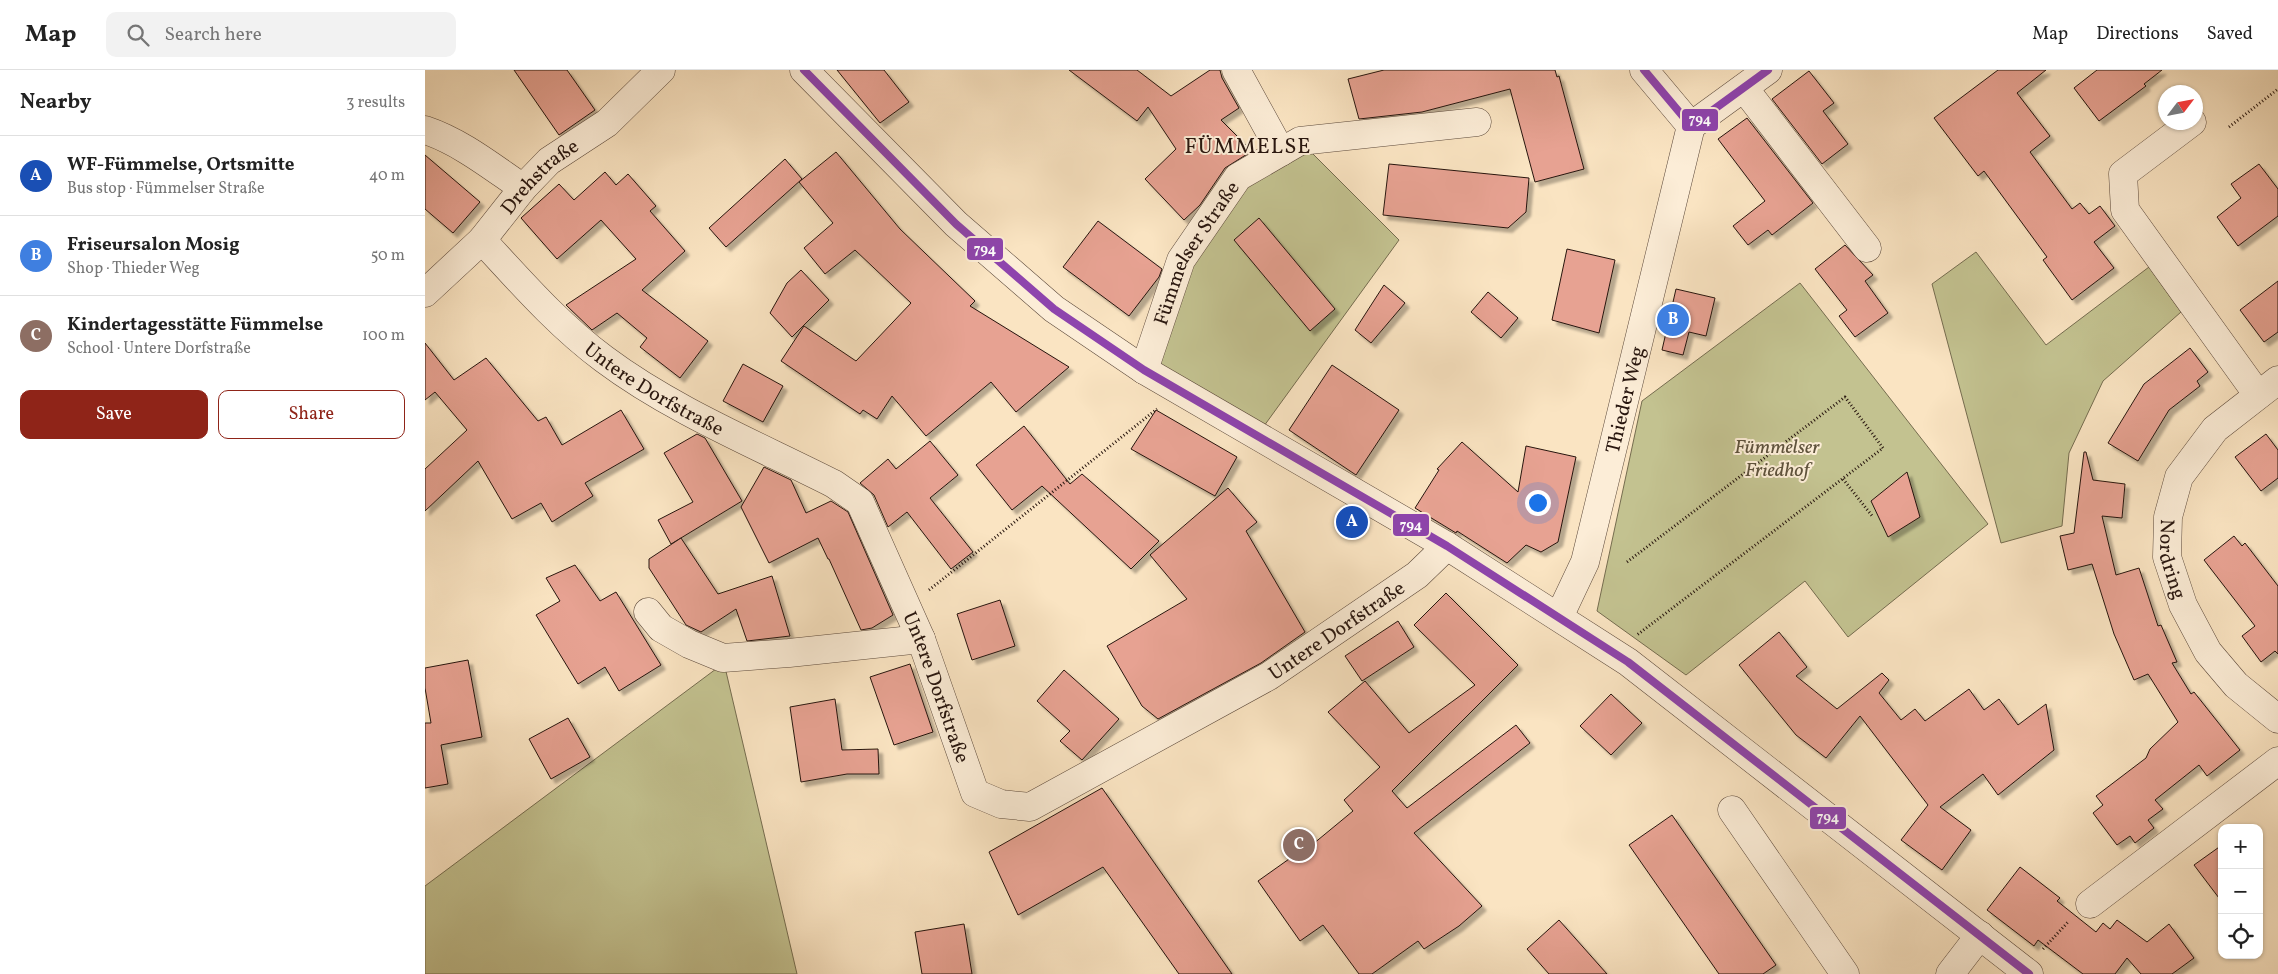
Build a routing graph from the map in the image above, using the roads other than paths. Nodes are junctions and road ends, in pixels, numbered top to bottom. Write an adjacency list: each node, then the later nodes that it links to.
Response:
1 (661, 70): 12 (street, Drehstraße)
2 (804, 70): 16 (street)
3 (1236, 70): 11 (street)
4 (1644, 70): 8 (street)
5 (1768, 70): 6 (street)
6 (1744, 88): 8 (street); 14 (street)
7 (1477, 122): 11 (street)
8 (1691, 126): 20 (street, Thieder Weg)
9 (425, 130): 12 (street)
10 (2181, 130): 17 (street, Nordring)
11 (1291, 147): 16 (street, Fümmelser Straße)
12 (523, 188): 13 (street, Drehstraße)
13 (482, 240): 15 (street, Drehstraße); 21 (street, Untere Dorfstraße)
14 (1867, 248)
15 (425, 293)
16 (1144, 370): 18 (street)
17 (2268, 388): 22 (street, Nordring)
18 (1447, 546): 20 (street); 21 (street, Untere Dorfstraße)
19 (648, 612): 21 (street)
20 (1559, 617): 26 (street)
21 (921, 639)
22 (2278, 719)
23 (2278, 761): 25 (street)
24 (1732, 810): 28 (street)
25 (2090, 904)
26 (1980, 935): 27 (street); 29 (street)
27 (2027, 972)
28 (1845, 974)
29 (1950, 974)

